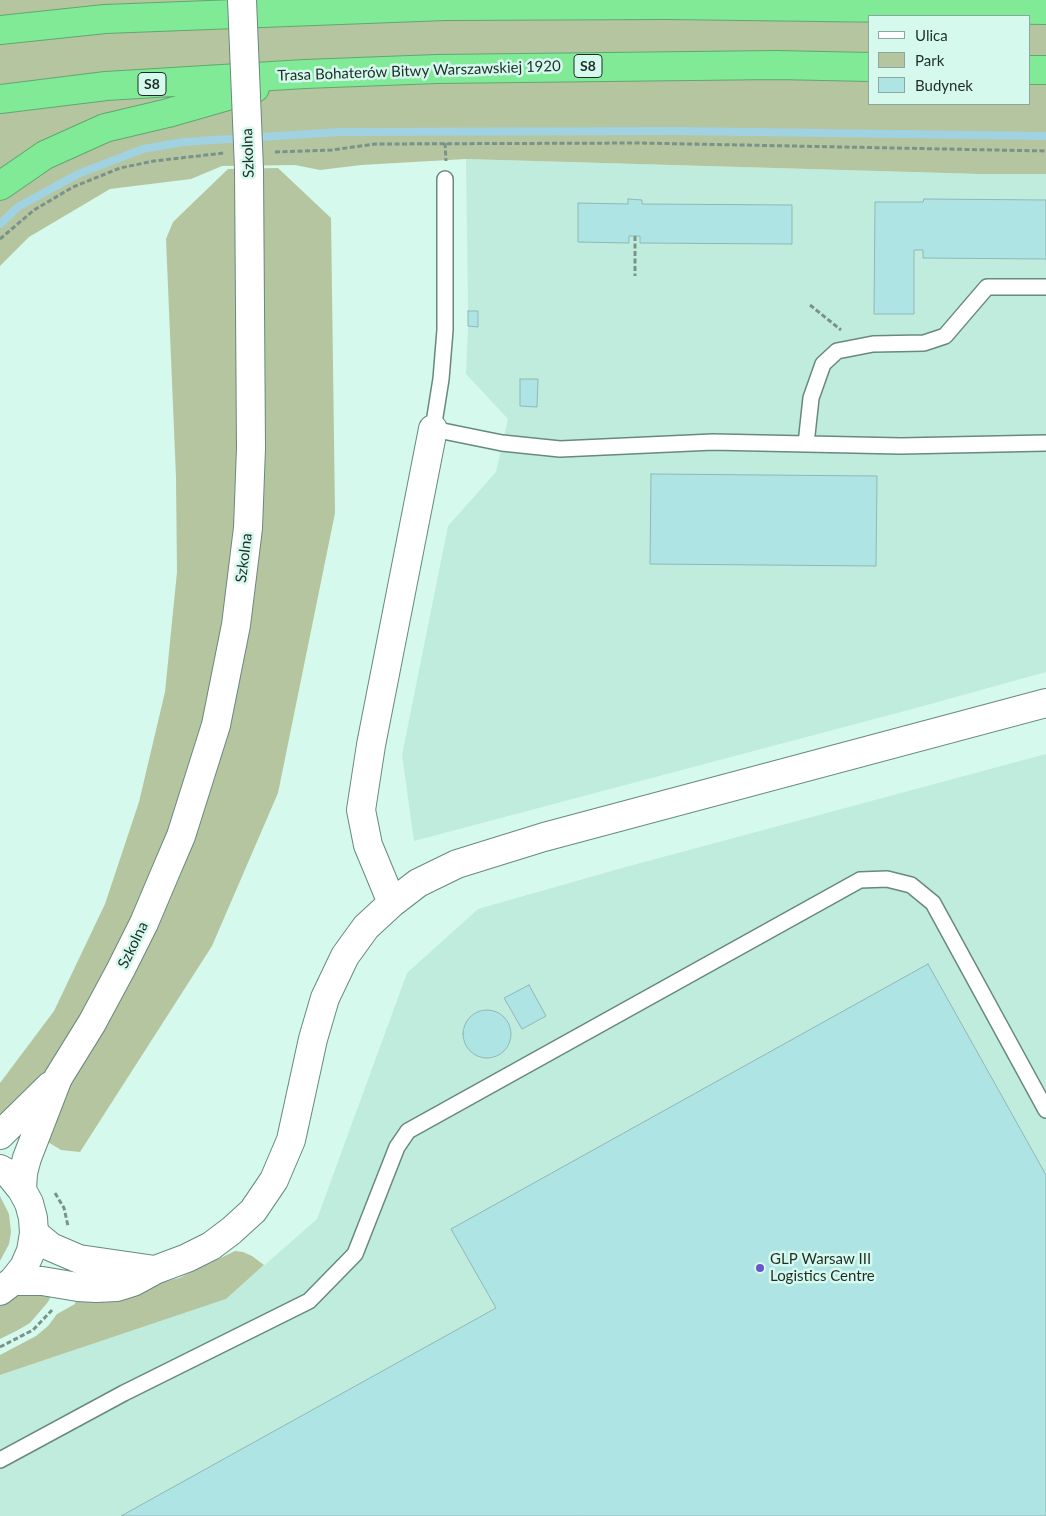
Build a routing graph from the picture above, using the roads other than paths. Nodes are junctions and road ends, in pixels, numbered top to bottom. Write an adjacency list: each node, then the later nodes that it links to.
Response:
1 (202, 0): 4 (highway)
2 (242, 0): 19 (street, Szkolna, bridge)
3 (1046, 10): 4 (highway)
4 (105, 19): 5 (highway)
5 (0, 30)
6 (868, 67): 9 (highway, Trasa Bohaterów Bitwy Warszawskiej 1920 / S8)
7 (1031, 70): 8 (highway)
8 (1046, 70)
9 (306, 74): 10 (highway, Trasa Bohaterów Bitwy Warszawskiej 1920 / S8); 12 (highway)
10 (0, 99)
11 (445, 179): 14 (lane)
12 (0, 186)
13 (1046, 287): 16 (lane)
14 (433, 429): 16 (lane); 18 (street)
15 (1046, 443): 16 (lane)
16 (806, 444)
17 (1046, 703): 18 (street)
18 (392, 902): 25 (street)
19 (58, 1078): 21 (street, Szkolna); 23 (street, Szkolna)
20 (1046, 1110): 27 (lane)
21 (0, 1135)
22 (0, 1169): 23 (street)
23 (22, 1190): 24 (street)
24 (34, 1233): 25 (street); 26 (street)
25 (155, 1270): 26 (street)
26 (6, 1286)
27 (0, 1460)

